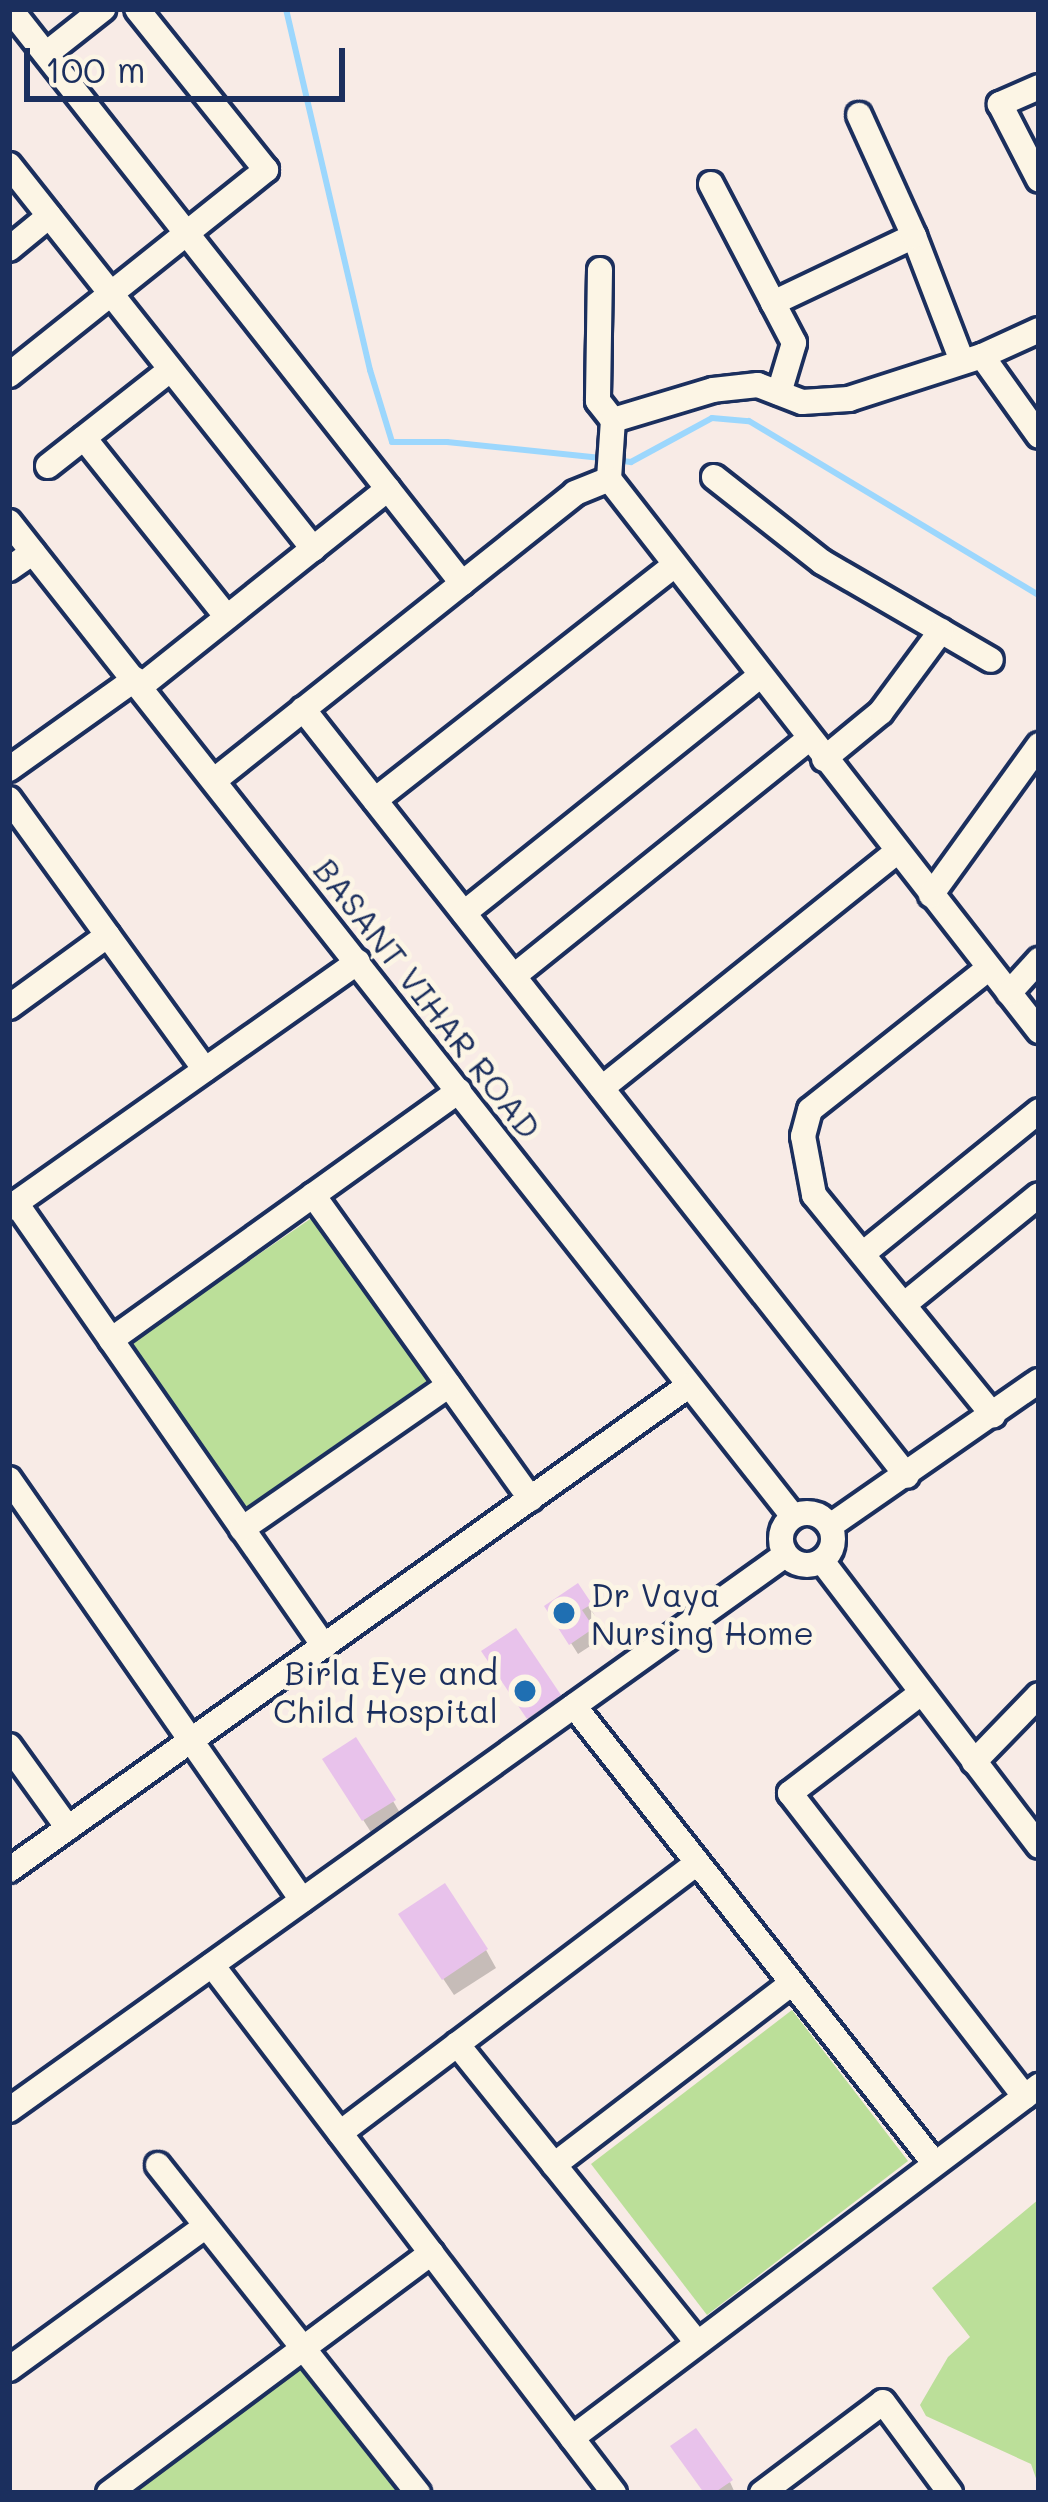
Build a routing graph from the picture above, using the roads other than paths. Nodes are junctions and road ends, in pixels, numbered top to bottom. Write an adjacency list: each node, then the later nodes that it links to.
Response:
1 (10, 9): 4 (street)
2 (103, 9): 4 (street)
3 (137, 9): 11 (street)
4 (46, 54): 11 (street)
5 (1039, 87): 8 (street)
6 (859, 115): 12 (street)
7 (9, 165): 10 (street)
8 (1039, 180)
9 (711, 184): 16 (street)
10 (49, 215): 13 (street); 15 (street)
11 (187, 233): 15 (street); 28 (street)
12 (914, 236): 16 (street); 18 (street)
13 (9, 249)
14 (600, 270): 22 (street)
15 (110, 294): 19 (street); 20 (street)
16 (773, 302): 21 (street)
17 (1039, 330): 18 (street)
18 (972, 358): 21 (street); 23 (street)
19 (170, 370): 24 (street); 30 (street)
20 (9, 375)
21 (779, 393): 22 (street)
22 (612, 431): 27 (street)
23 (1039, 436)
24 (84, 438): 25 (street); 35 (street)
25 (48, 466)
26 (714, 477): 36 (street)
27 (609, 479): 32 (street); 34 (street)
28 (388, 489): 30 (street); 34 (street)
29 (9, 522): 31 (street, BASANT VIHAR ROAD)
30 (313, 549): 35 (street)
31 (33, 552): 33 (street); 39 (street, BASANT VIHAR ROAD)
32 (673, 566): 38 (street); 46 (street)
33 (9, 569)
34 (462, 583): 40 (street)
35 (227, 617): 39 (street)
36 (941, 631): 37 (street); 42 (street)
37 (991, 660)
38 (759, 677): 42 (street); 49 (street)
39 (138, 682): 43 (street); 44 (street, BASANT VIHAR ROAD)
40 (303, 710): 44 (street); 46 (street)
41 (1039, 745): 48 (street)
42 (816, 749): 47 (street); 54 (street)
43 (9, 769)
44 (216, 779): 52 (street, BASANT VIHAR ROAD)
45 (9, 799): 50 (street)
46 (375, 800): 49 (street)
47 (897, 852): 48 (street); 59 (street)
48 (931, 896): 53 (street)
49 (464, 913): 54 (street)
50 (108, 935): 56 (street); 58 (street)
51 (1039, 960): 55 (street)
52 (358, 962): 58 (street); 60 (street, BASANT VIHAR ROAD)
53 (989, 968): 55 (street); 65 (street)
54 (514, 976): 59 (street)
55 (1009, 993): 57 (street)
56 (9, 1007)
57 (1039, 1031)
58 (206, 1070): 64 (street)
59 (602, 1088): 72 (street)
60 (459, 1091): 63 (street); 70 (street, BASANT VIHAR ROAD)
61 (1039, 1111): 65 (street)
62 (1039, 1195): 66 (street)
63 (313, 1196): 67 (street); 69 (street)
64 (12, 1206): 67 (street)
65 (865, 1252): 66 (street)
66 (906, 1304): 71 (street)
67 (111, 1340): 77 (street)
68 (1039, 1381): 71 (street)
69 (449, 1385): 74 (street); 77 (street)
70 (688, 1386): 74 (street); 75 (street, BASANT VIHAR ROAD)
71 (993, 1414): 72 (street)
72 (908, 1476): 76 (street)
73 (9, 1479): 84 (street)
74 (531, 1498): 80 (street)
75 (793, 1516): 76 (street); 78 (street)
76 (830, 1526): 79 (street)
77 (242, 1529): 80 (street)
78 (785, 1555): 79 (street); 83 (street)
79 (822, 1561): 81 (street)
80 (324, 1646): 84 (street)
81 (921, 1693): 86 (street); 95 (street)
82 (1039, 1695): 86 (street)
83 (574, 1706): 89 (street); 91 (street)
84 (192, 1741): 87 (street); 91 (street)
85 (9, 1746): 87 (street)
86 (974, 1762): 88 (street)
87 (68, 1828): 90 (street)
88 (1039, 1846)
89 (698, 1863): 93 (street); 94 (street)
90 (9, 1870)
91 (302, 1900): 92 (street)
92 (212, 1964): 96 (street); 97 (street)
93 (792, 1983): 98 (street); 99 (street)
94 (458, 2044): 97 (street); 98 (street)
95 (1032, 2092): 99 (street)
96 (9, 2110)
97 (340, 2133): 102 (street)
98 (554, 2164): 103 (street)
99 (935, 2164): 103 (street)
100 (158, 2165): 101 (street)
101 (206, 2225): 104 (street); 105 (street)
102 (431, 2253): 104 (street); 106 (street)
103 (698, 2343): 106 (street)
104 (303, 2348): 107 (street); 108 (street)
105 (9, 2368)
106 (572, 2438): 109 (street)
107 (109, 2493)
108 (418, 2493)
109 (614, 2493)
110 (762, 2493): 111 (street)
111 (950, 2493)

